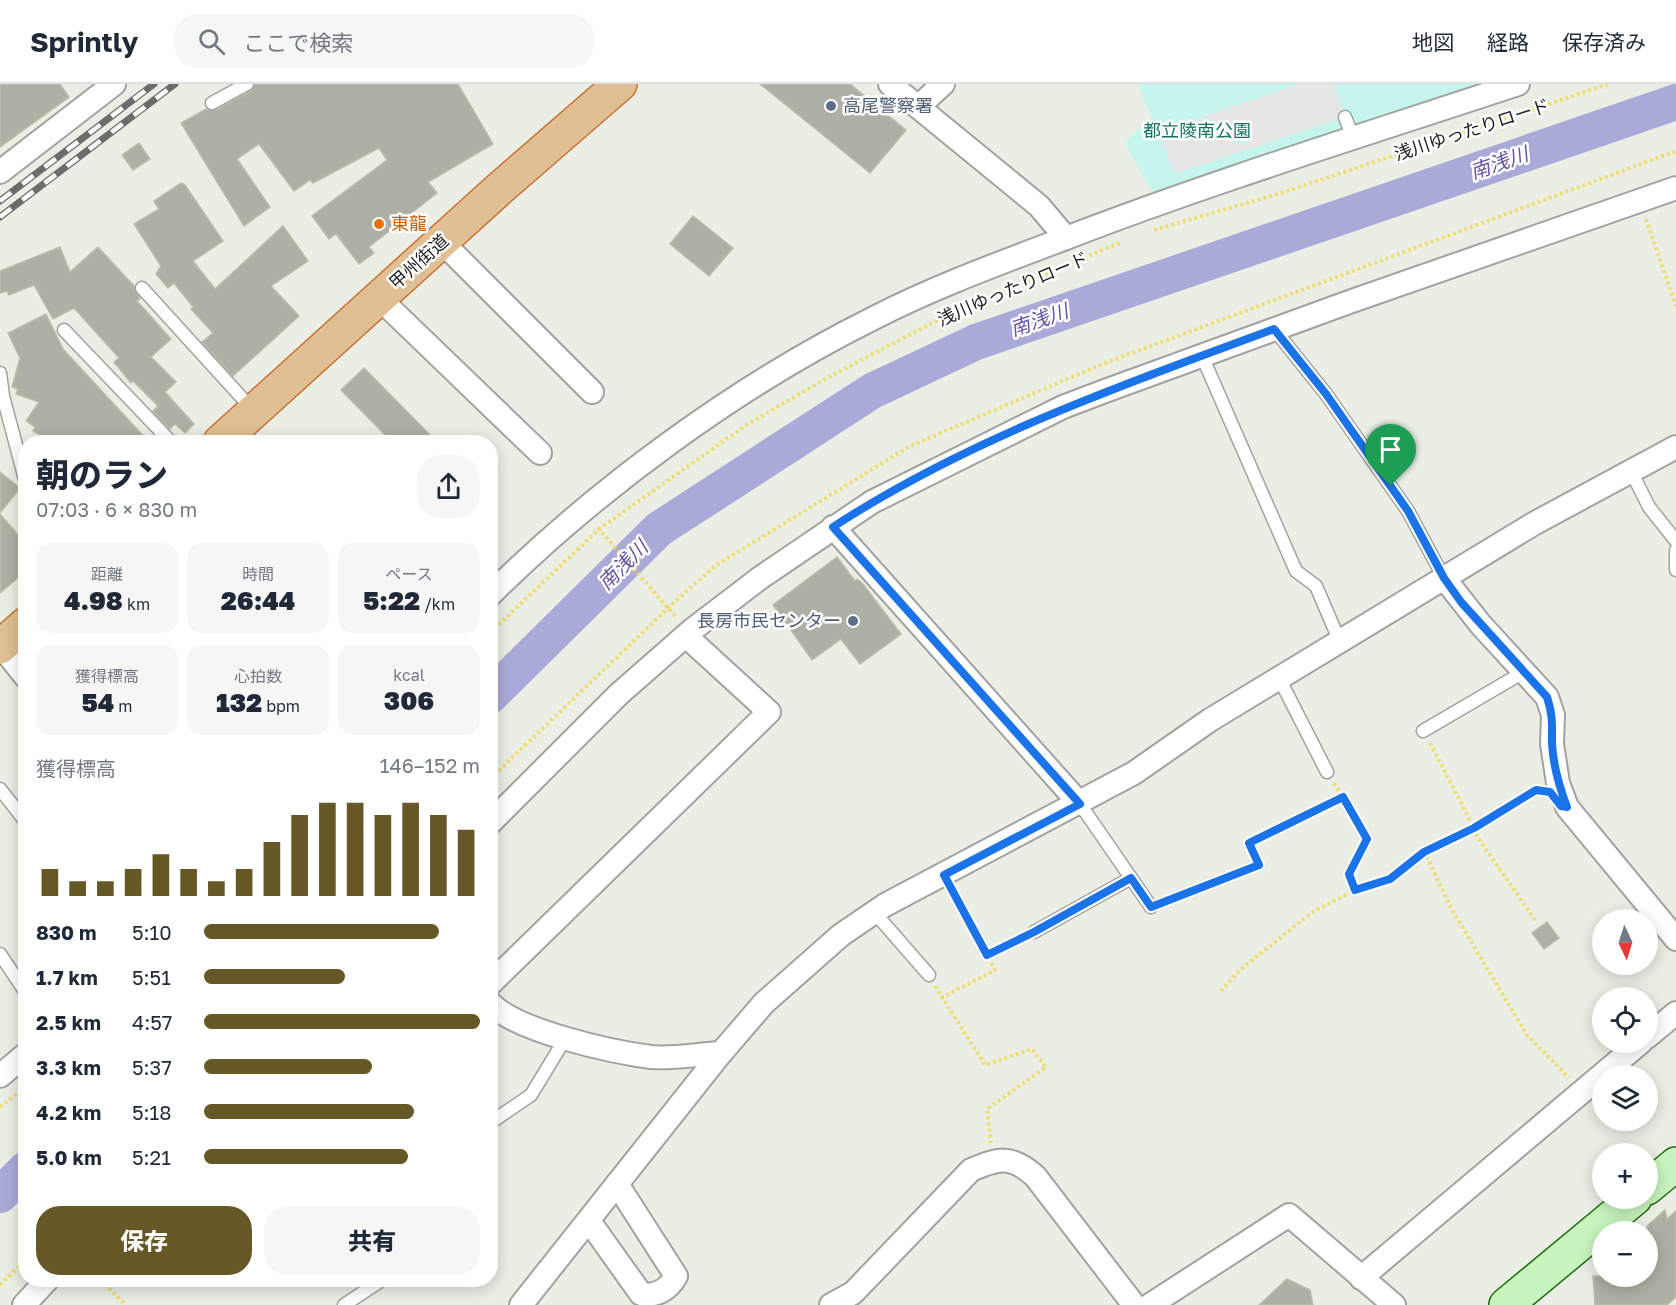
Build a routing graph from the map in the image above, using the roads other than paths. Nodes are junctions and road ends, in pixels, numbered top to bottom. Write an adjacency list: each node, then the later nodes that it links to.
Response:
1 (114, 84): 11 (street)
2 (246, 84): 7 (lane)
3 (620, 84): 14 (highway, 甲州街道)
4 (890, 84): 8 (street)
5 (943, 84): 8 (street)
6 (1518, 84): 10 (street)
7 (212, 103)
8 (918, 107): 13 (street)
9 (1345, 117): 10 (lane)
10 (1353, 138): 13 (street)
11 (0, 172)
12 (1676, 188): 17 (street)
13 (1066, 238): 34 (street)
14 (442, 242): 16 (highway, 甲州街道); 21 (street)
15 (144, 290): 22 (lane)
16 (380, 298): 22 (highway, 甲州街道); 27 (street)
17 (1274, 329): 19 (street); 33 (lane)
18 (64, 330): 23 (lane)
19 (1202, 356): 29 (street); 37 (lane)
20 (0, 373): 26 (lane)
21 (592, 392)
22 (254, 411): 24 (highway, 甲州街道)
23 (164, 435)
24 (228, 435)
25 (1676, 447): 28 (street)
26 (18, 453)
27 (540, 453)
28 (1631, 471): 30 (lane); 33 (street)
29 (833, 527): 36 (street); 45 (street)
30 (1676, 541)
31 (1676, 550): 32 (lane)
32 (1676, 570)
33 (1444, 578): 37 (street); 40 (street)
34 (498, 587)
35 (18, 631): 38 (highway)
36 (686, 636): 47 (street); 56 (street)
37 (1340, 642): 41 (street)
38 (1, 646): 39 (street)
39 (18, 667)
40 (1522, 672): 42 (lane); 51 (street)
41 (1279, 678): 43 (lane); 45 (street)
42 (1423, 732)
43 (1327, 772)
44 (0, 789): 46 (lane)
45 (1080, 804): 48 (lane); 50 (street)
46 (18, 812)
47 (498, 815)
48 (1131, 878): 49 (lane); 52 (lane)
49 (1151, 907)
50 (874, 912): 55 (lane); 62 (street)
51 (1669, 916): 53 (street)
52 (1034, 932)
53 (1676, 939)
54 (0, 954): 57 (lane)
55 (929, 975)
56 (498, 976)
57 (18, 981)
58 (1676, 1013): 60 (street)
59 (498, 1014): 61 (street)
60 (1658, 1028)
61 (565, 1039): 62 (street); 66 (lane)
62 (721, 1053): 69 (street)
63 (1628, 1053): 72 (street)
64 (18, 1061): 65 (street)
65 (0, 1076)
66 (498, 1117)
67 (1676, 1164): 68 (street)
68 (1658, 1179)
69 (617, 1184): 71 (street); 71 (street)
70 (1622, 1209): 82 (street)
71 (589, 1221): 77 (street)
72 (1361, 1278): 80 (street); 81 (street)
73 (41, 1287): 76 (street)
74 (372, 1287): 75 (lane)
75 (347, 1304)
76 (24, 1305)
77 (522, 1305)
78 (831, 1305): 79 (street)
79 (1134, 1305)
80 (1150, 1305)
81 (1394, 1305)
82 (1506, 1305)

